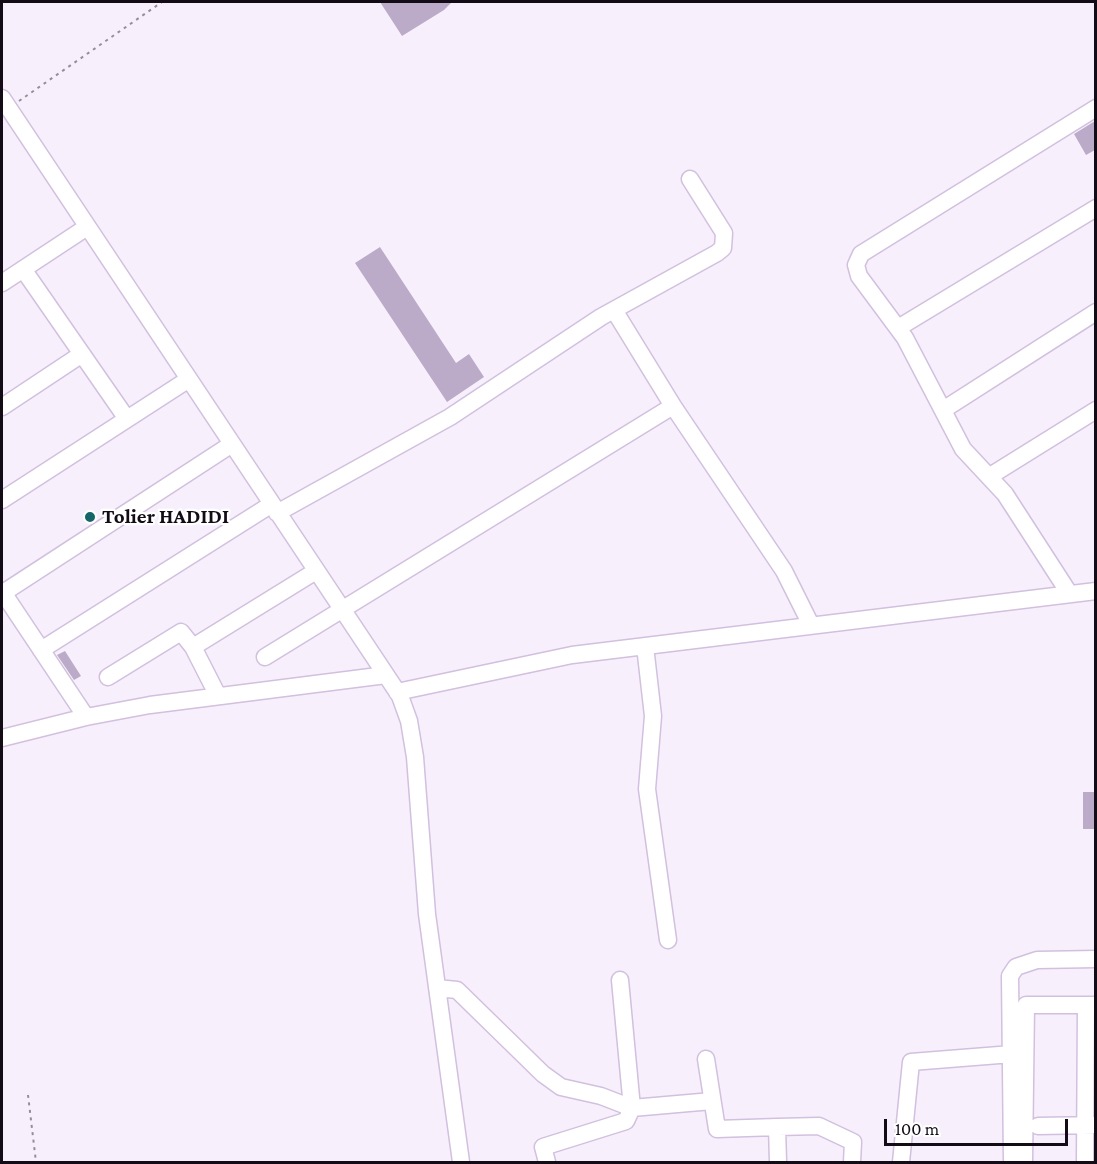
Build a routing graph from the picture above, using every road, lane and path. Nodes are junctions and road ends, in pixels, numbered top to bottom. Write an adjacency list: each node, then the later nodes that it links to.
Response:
1 (162, 2): 2 (path)
2 (5, 103): 6 (street)
3 (1095, 108): 11 (street)
4 (690, 179): 9 (street)
5 (1095, 208): 11 (street)
6 (87, 227): 7 (street); 13 (street)
7 (23, 269): 8 (street); 12 (street)
8 (2, 283)
9 (614, 310): 14 (street); 22 (street)
10 (1095, 312): 16 (street)
11 (898, 328): 16 (street)
12 (82, 354): 15 (street); 18 (street)
13 (189, 379): 18 (street); 19 (street)
14 (673, 406): 27 (street); 28 (street)
15 (2, 407)
16 (943, 410): 20 (street)
17 (1094, 416): 20 (street)
18 (127, 419): 21 (street)
19 (232, 444): 22 (street); 25 (street)
20 (990, 476): 26 (street)
21 (2, 500)
22 (275, 508): 23 (street); 31 (street)
23 (316, 571): 27 (street); 30 (street)
24 (1095, 591): 26 (street)
25 (2, 592): 31 (street)
26 (1069, 593): 28 (street)
27 (341, 609): 32 (street); 33 (street)
28 (811, 626): 29 (street)
29 (645, 646): 35 (street); 39 (street)
30 (193, 647): 34 (street); 36 (street)
31 (41, 650): 37 (street)
32 (265, 657)
33 (386, 675): 35 (street); 36 (street)
34 (108, 677)
35 (397, 692): 42 (street)
36 (218, 696): 37 (street)
37 (86, 717): 38 (street)
38 (2, 738)
39 (668, 940)
40 (1095, 959): 44 (street)
41 (620, 980): 48 (street)
42 (437, 988): 48 (street); 53 (street)
43 (1091, 1005): 49 (street); 59 (street)
44 (1012, 1054): 57 (street); 58 (street)
45 (706, 1059): 47 (street)
46 (28, 1095): 52 (path)
47 (712, 1101): 48 (street); 50 (street)
48 (632, 1108): 54 (street)
49 (1090, 1125): 51 (street); 60 (street)
50 (777, 1126): 55 (street); 56 (street)
51 (1038, 1126)
52 (36, 1162)
53 (461, 1162)
54 (547, 1162)
55 (778, 1162)
56 (852, 1162)
57 (901, 1162)
58 (1012, 1162)
59 (1024, 1162)
60 (1085, 1162)

